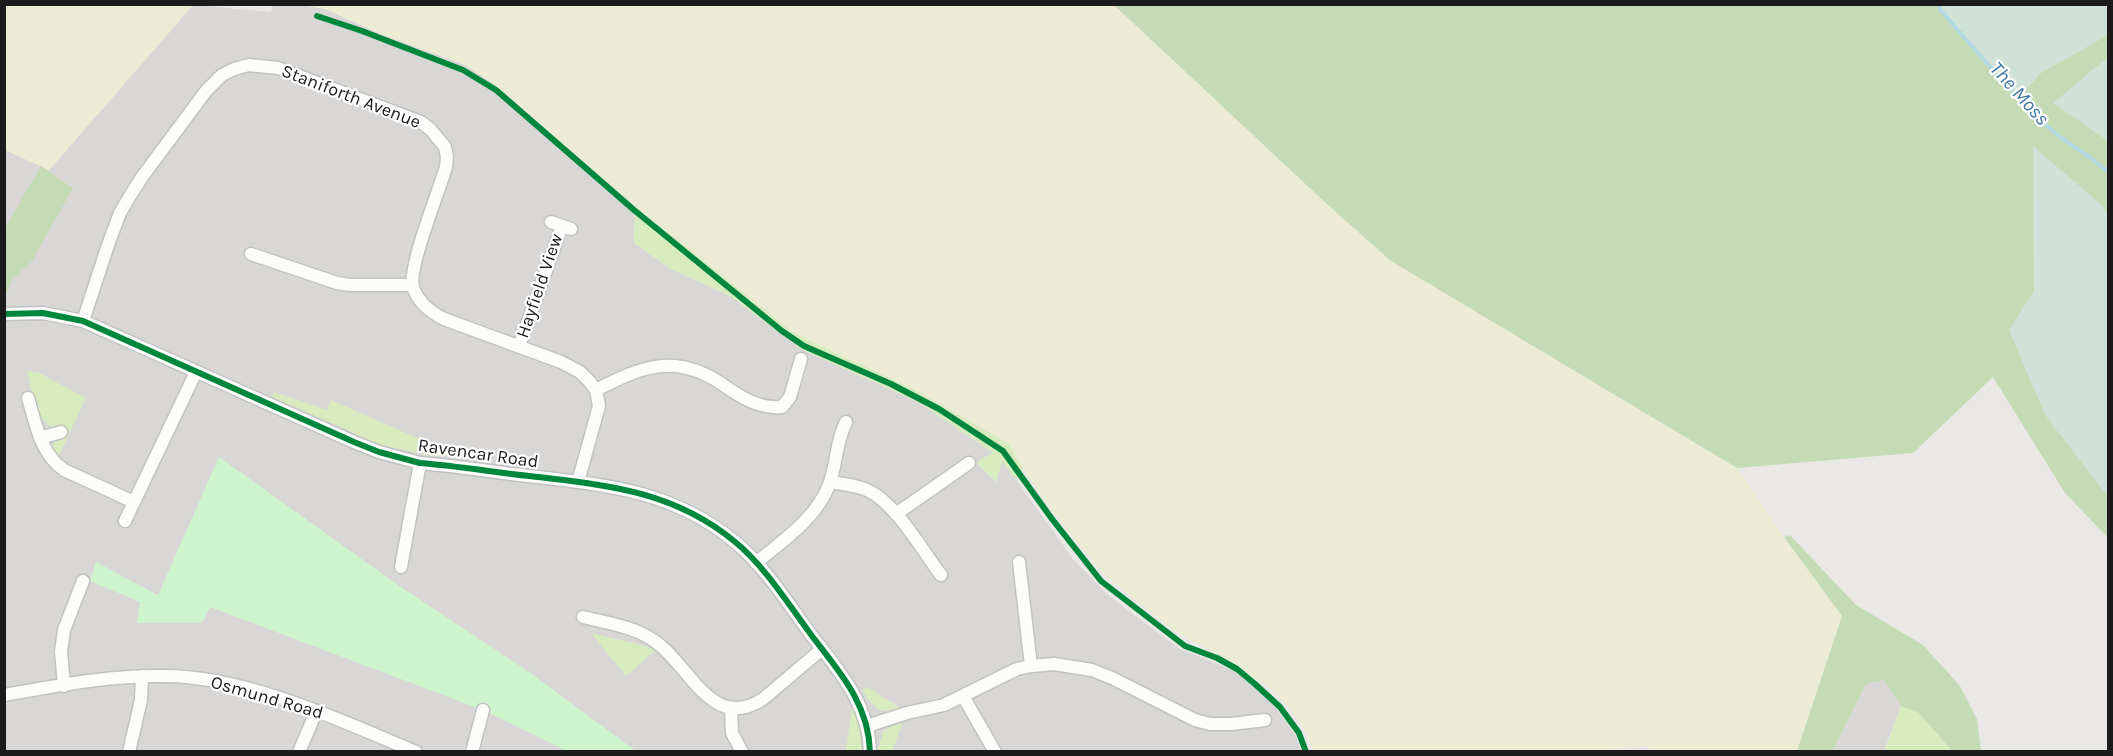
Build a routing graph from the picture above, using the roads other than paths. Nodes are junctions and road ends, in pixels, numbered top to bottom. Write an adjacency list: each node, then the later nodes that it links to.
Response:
1 (561, 226): 6 (street, Hayfield View)
2 (251, 254): 3 (street)
3 (413, 285): 5 (street, Staniforth Avenue); 6 (street)
4 (4, 314): 5 (street, Ravencar Road)
5 (83, 321): 8 (street, Ravencar Road)
6 (519, 346): 9 (street)
7 (801, 359): 9 (street)
8 (196, 372): 14 (street, Ravencar Road); 18 (street)
9 (596, 390): 16 (street)
10 (28, 398): 13 (street)
11 (846, 422): 17 (street)
12 (61, 432): 13 (street)
13 (40, 438): 18 (street)
14 (420, 462): 16 (street, Ravencar Road); 23 (street)
15 (969, 463): 19 (street)
16 (578, 482): 22 (street, Ravencar Road)
17 (830, 482): 19 (street); 22 (street)
18 (134, 502): 20 (street)
19 (896, 514): 24 (street)
20 (125, 521)
21 (1019, 562): 28 (street)
22 (756, 563): 27 (street, Ravencar Road)
23 (401, 567)
24 (934, 573)
25 (83, 581): 30 (street)
26 (583, 617): 33 (street)
27 (822, 649): 33 (street); 37 (street, Ravencar Road)
28 (1031, 666): 32 (street); 36 (street)
29 (142, 676): 30 (street, Osmund Road); 35 (street, Osmund Road); 38 (street)
30 (64, 686): 31 (street, Osmund Road)
31 (4, 695)
32 (963, 696): 37 (street); 44 (street)
33 (731, 709): 42 (street)
34 (483, 710): 41 (street)
35 (316, 712): 39 (street); 40 (street, Osmund Road)
36 (1265, 720)
37 (867, 726): 43 (street, Ravencar Road)
38 (129, 752)
39 (299, 752)
40 (416, 752)
41 (472, 752)
42 (742, 752)
43 (870, 752)
44 (995, 752)

